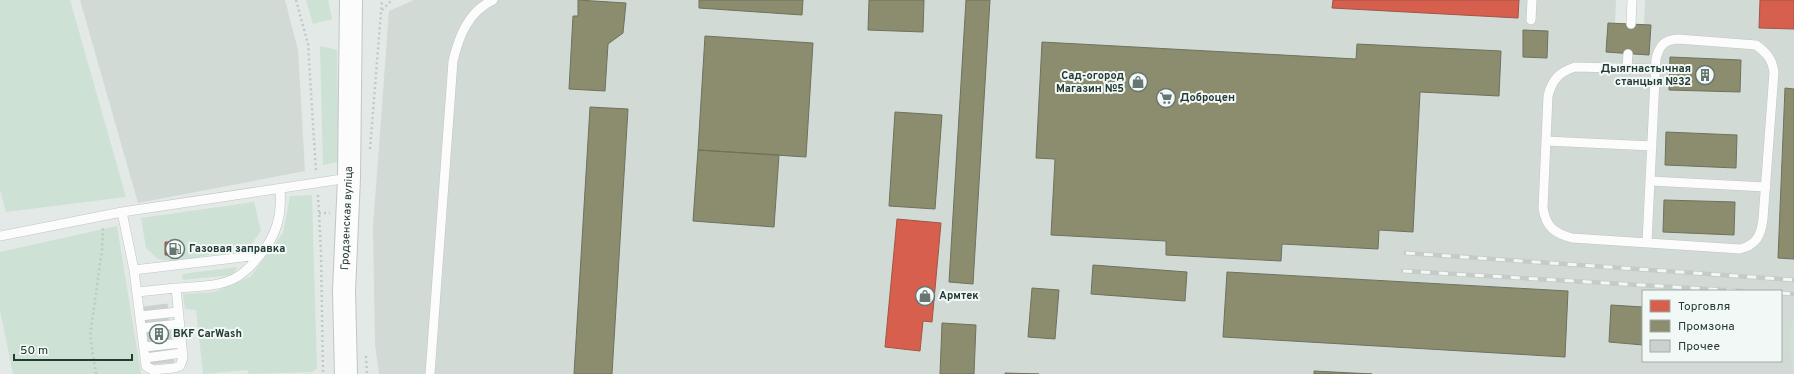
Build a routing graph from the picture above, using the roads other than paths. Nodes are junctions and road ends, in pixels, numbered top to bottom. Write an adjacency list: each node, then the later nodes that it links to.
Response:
1 (336, 0): 9 (main road, Гродзенская вуліца)
2 (351, 0): 9 (main road, Гродзенская вуліца)
3 (493, 0): 34 (lane)
4 (1532, 0): 6 (lane)
5 (1632, 0): 7 (lane)
6 (1531, 20)
7 (1631, 24)
8 (1628, 54): 10 (lane)
9 (350, 63): 14 (main road, Гродзенская вуліца)
10 (1627, 68): 11 (lane); 12 (lane)
11 (1656, 69): 13 (lane); 16 (lane)
12 (1546, 141): 13 (lane); 20 (lane)
13 (1652, 146): 15 (lane)
14 (349, 178): 17 (lane); 33 (main road, Гродзенская вуліца)
15 (1650, 181): 16 (lane); 20 (lane)
16 (1766, 187): 20 (lane)
17 (280, 189): 18 (lane); 21 (lane)
18 (122, 212): 19 (lane); 22 (lane)
19 (0, 236)
20 (1647, 242)
21 (260, 255): 22 (lane); 23 (lane)
22 (134, 270): 24 (lane)
23 (176, 288): 24 (lane); 25 (lane)
24 (137, 292): 26 (lane)
25 (178, 312): 26 (lane); 27 (lane)
26 (140, 316): 28 (lane)
27 (179, 324): 28 (lane); 29 (lane)
28 (141, 328): 30 (lane)
29 (181, 343): 30 (lane); 31 (lane)
30 (144, 347): 32 (lane)
31 (182, 353): 32 (lane); 32 (lane)
32 (145, 358)
33 (346, 374)
34 (430, 374)

